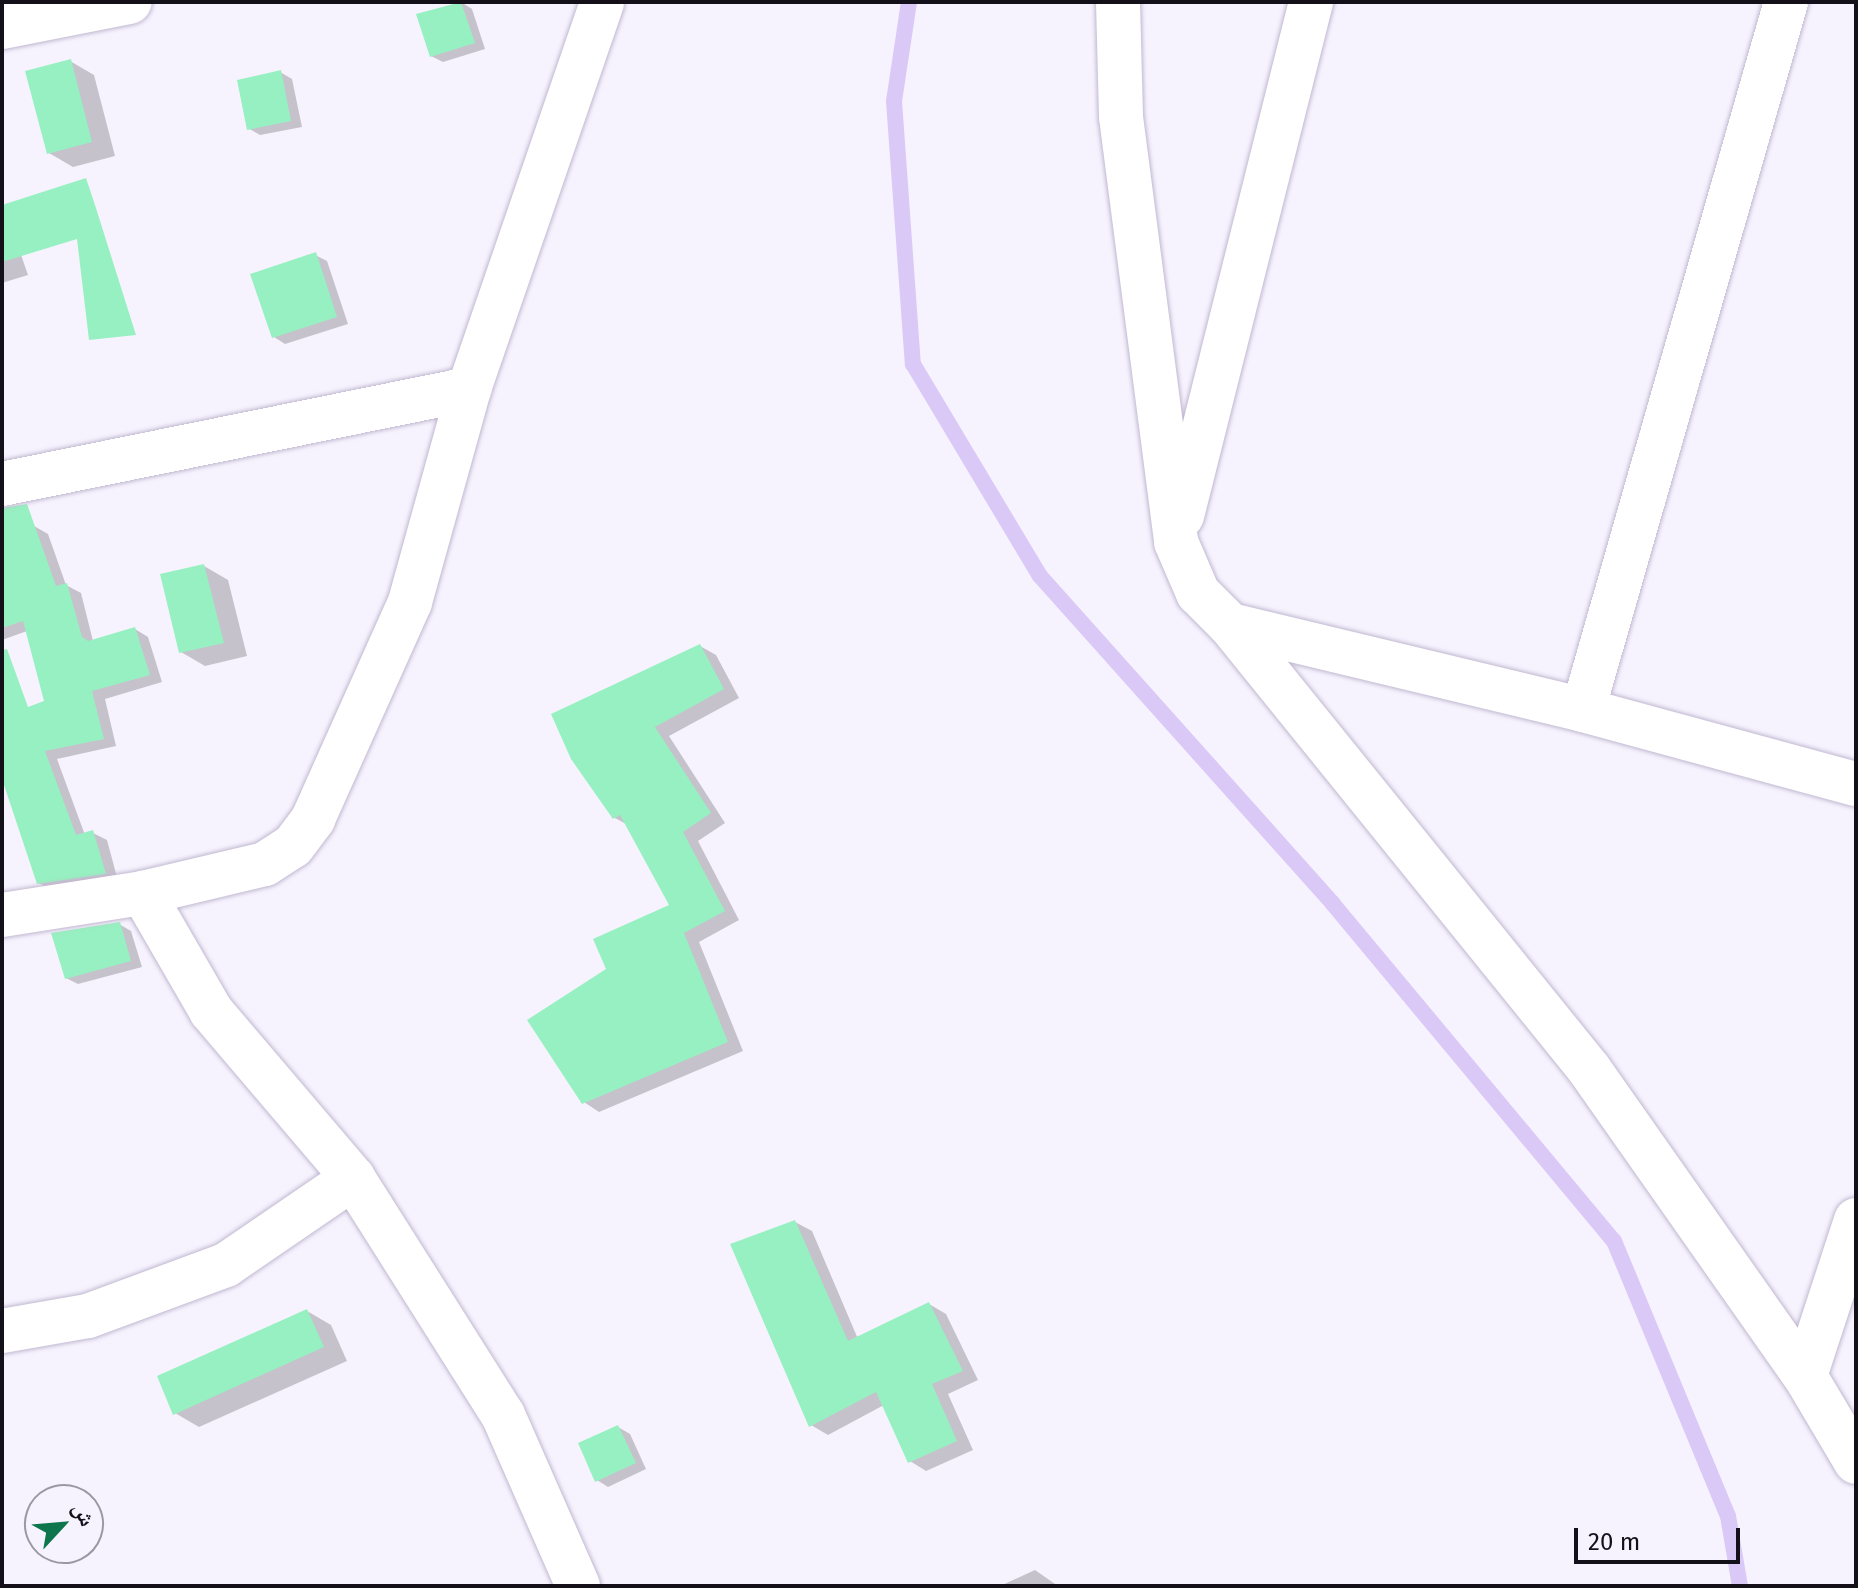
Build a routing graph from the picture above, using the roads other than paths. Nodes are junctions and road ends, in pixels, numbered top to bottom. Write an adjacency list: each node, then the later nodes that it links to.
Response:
1 (130, 2): 6 (street)
2 (602, 2): 7 (street)
3 (1118, 2): 9 (street)
4 (1311, 2): 9 (street)
5 (1786, 2): 11 (street)
6 (2, 27)
7 (469, 389): 8 (street); 13 (street)
8 (2, 484)
9 (1176, 542): 10 (street)
10 (1230, 625): 11 (street); 18 (street)
11 (1583, 710): 12 (street)
12 (1856, 784)
13 (143, 893): 14 (street); 15 (street)
14 (2, 915)
15 (353, 1178): 17 (street); 20 (street)
16 (1856, 1220): 18 (street)
17 (2, 1331)
18 (1805, 1376): 19 (street)
19 (1856, 1462)
20 (578, 1586)

